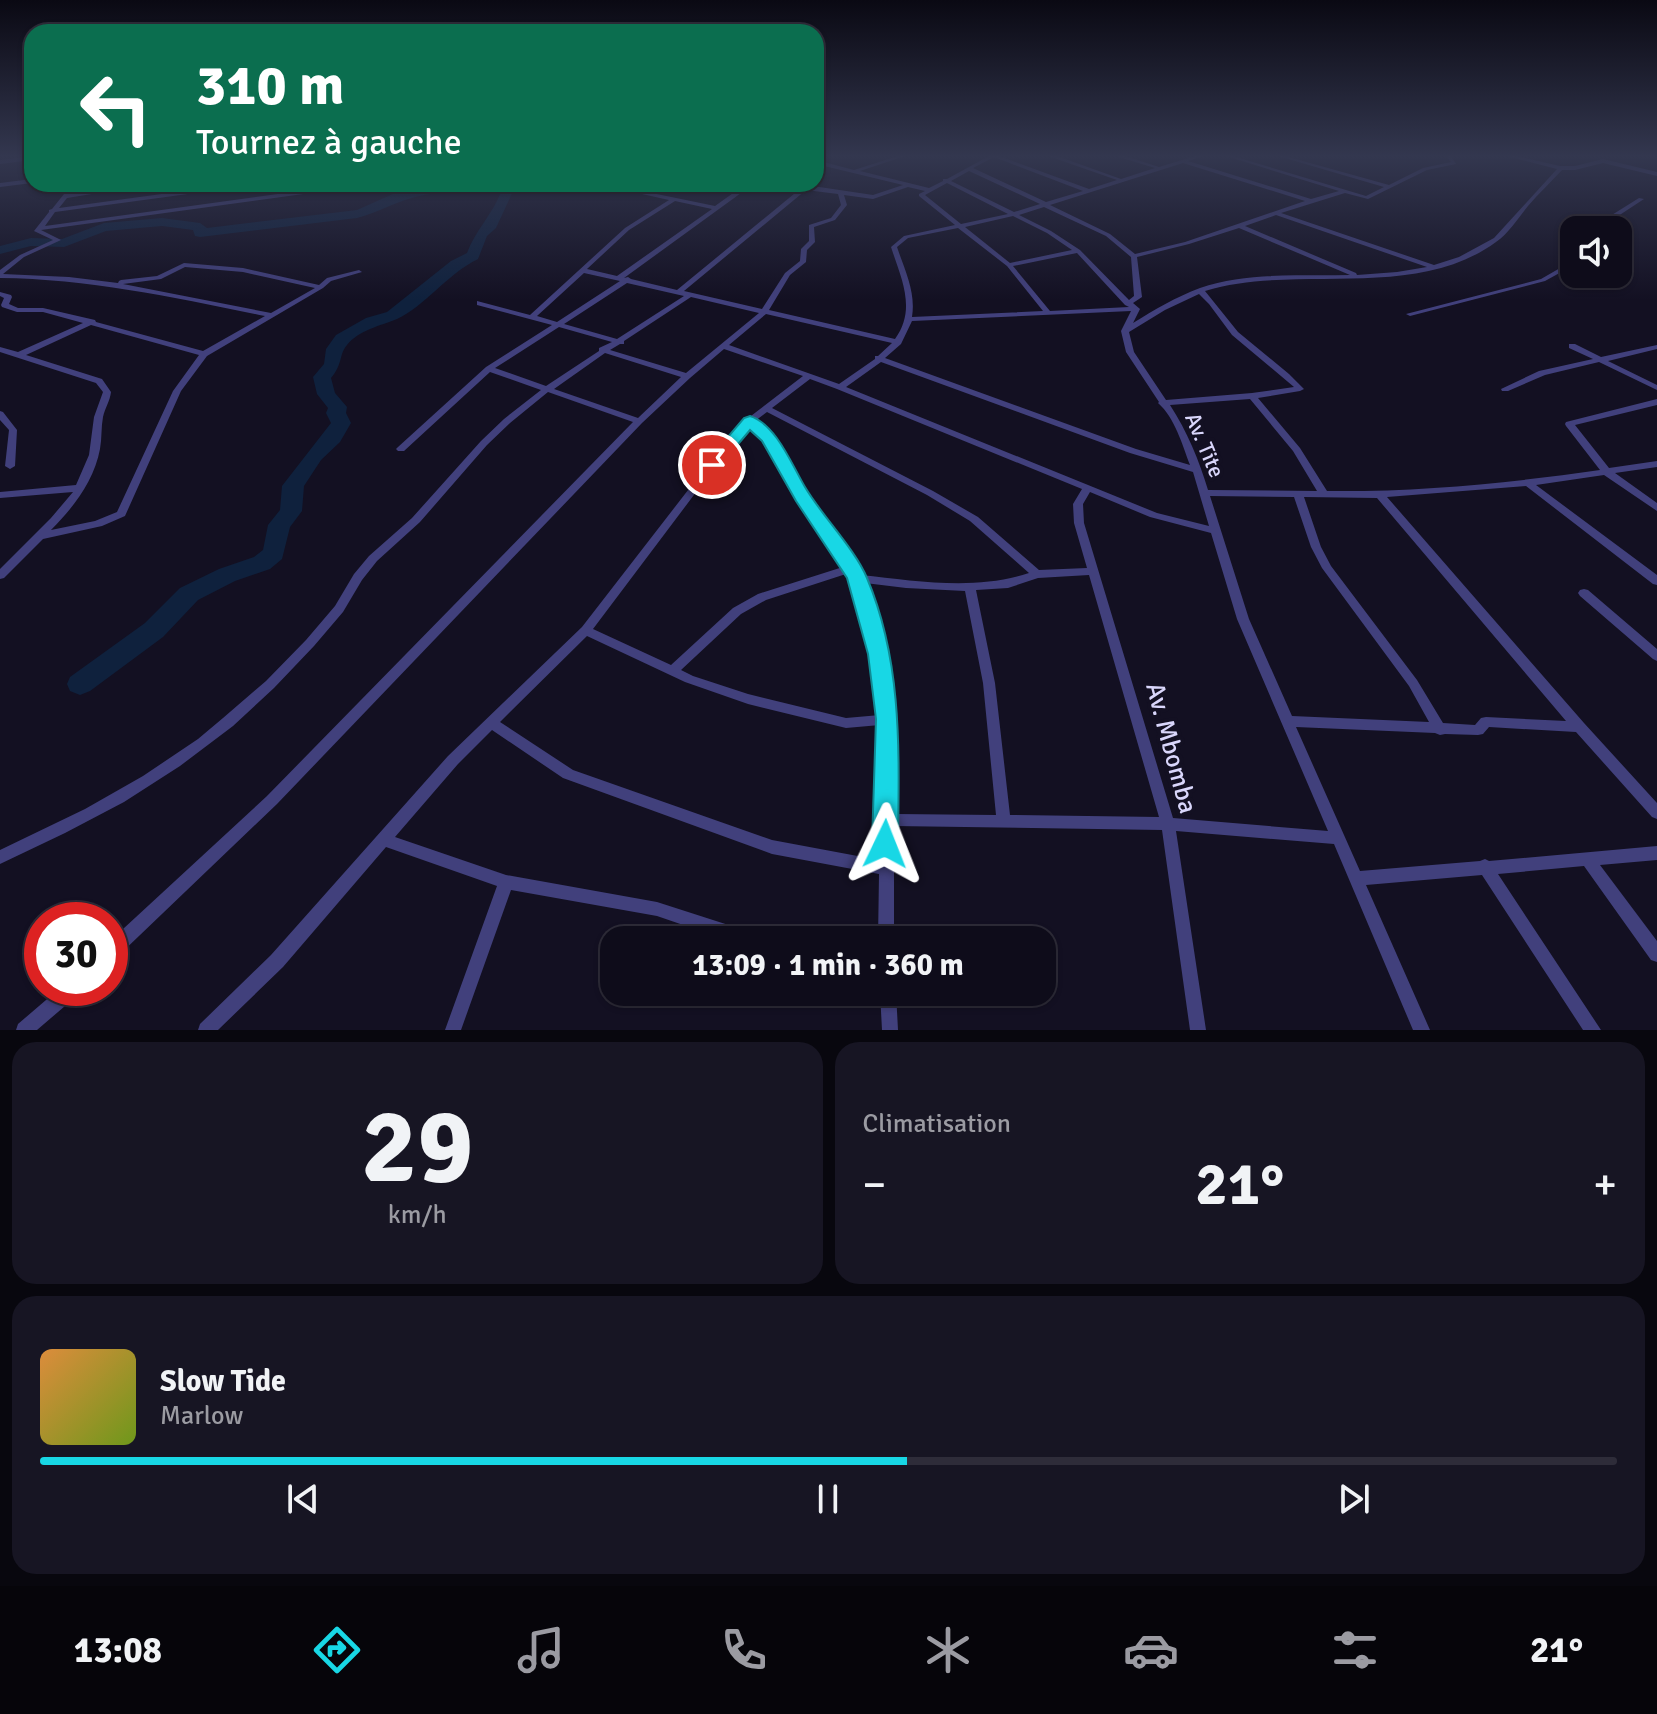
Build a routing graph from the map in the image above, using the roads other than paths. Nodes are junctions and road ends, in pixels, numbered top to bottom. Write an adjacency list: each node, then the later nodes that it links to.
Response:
1 (58, 204): 16 (street)
2 (101, 204): 16 (street)
3 (215, 204): 22 (street)
4 (667, 204): 28 (street)
5 (695, 204): 15 (street)
6 (722, 204): 15 (street)
7 (787, 204): 37 (street)
8 (844, 204): 41 (street)
9 (932, 204): 20 (street)
10 (990, 204): 18 (street)
11 (1299, 204): 17 (street)
12 (1529, 204): 26 (street)
13 (1633, 204): 19 (street)
14 (1046, 205): 18 (street); 24 (street)
15 (716, 208): 32 (street)
16 (51, 211): 22 (street)
17 (1276, 213): 21 (street); 26 (street)
18 (1011, 215): 20 (street); 23 (street)
19 (1614, 216)
20 (957, 226): 25 (street); 46 (street)
21 (1242, 227): 24 (street); 31 (street)
22 (40, 228): 30 (street)
23 (1078, 251): 25 (street); 39 (street)
24 (1134, 256): 39 (street)
25 (1009, 265): 42 (street)
26 (1433, 267): 31 (street)
27 (1560, 270): 43 (street)
28 (585, 271): 32 (street); 45 (street)
29 (359, 272): 34 (street)
30 (0, 274): 33 (street)
31 (1358, 276): 35 (street)
32 (623, 279): 37 (street); 48 (street)
33 (107, 283): 34 (street); 44 (street)
34 (321, 287): 44 (street)
35 (1200, 291): 49 (street); 68 (street)
36 (0, 294): 47 (street)
37 (684, 294): 41 (street); 50 (street)
38 (480, 303): 45 (street)
39 (1128, 303): 40 (street)
40 (1136, 309): 42 (street); 49 (street)
41 (764, 312): 51 (street); 52 (street)
42 (1048, 313): 46 (street)
43 (1410, 314)
44 (272, 315): 58 (street)
45 (531, 318): 48 (street)
46 (912, 319): 51 (street)
47 (92, 322): 57 (street); 58 (street)
48 (557, 324): 50 (street); 61 (street)
49 (1125, 331): 70 (street, Av. Tite)
50 (622, 342): 56 (street)
51 (898, 342): 59 (street)
52 (724, 346): 62 (street); 63 (street)
53 (1572, 346): 60 (street)
54 (1657, 347): 60 (street)
55 (0, 349): 57 (street)
56 (602, 350): 62 (street); 65 (street)
57 (21, 354): 81 (street)
58 (204, 354): 90 (street)
59 (878, 358): 64 (street); 78 (street)
60 (1598, 358): 66 (street); 67 (street)
61 (489, 369): 65 (street); 75 (street)
62 (687, 376): 73 (street)
63 (807, 377): 64 (street); 71 (street)
64 (840, 387): 82 (street)
65 (550, 388): 73 (street); 113 (street)
66 (1657, 388)
67 (1505, 389)
68 (1252, 396): 70 (street); 84 (street)
69 (1657, 402): 79 (street)
70 (1162, 403): 78 (street, Av. Tite)
71 (767, 409): 74 (street); 93 (street)
72 (0, 414): 77 (street)
73 (639, 421): 121 (street)
74 (750, 421): 92 (street); 98 (street)
75 (401, 449)
76 (1657, 464): 79 (street)
77 (10, 466)
78 (1197, 470): 83 (street, Av. Tite)
79 (1607, 472): 80 (street); 88 (street)
80 (1528, 483): 87 (street); 95 (street)
81 (80, 488): 85 (street); 90 (street)
82 (1088, 488): 89 (street); 91 (street, Av. Mbomba)
83 (1203, 493): 86 (street); 89 (street, Av. Tite)
84 (1324, 494): 86 (street); 87 (street)
85 (0, 495)
86 (1298, 495): 105 (street)
87 (1380, 495): 104 (street)
88 (1657, 508)
89 (1216, 531): 102 (street, Av. Tite)
90 (41, 536): 94 (street)
91 (1093, 571): 93 (street); 109 (street, Av. Mbomba)
92 (854, 573): 96 (street); 100 (street); 101 (street)
93 (1037, 574): 96 (street)
94 (0, 575)
95 (1657, 581)
96 (970, 587): 108 (street)
97 (1584, 593): 99 (street)
98 (586, 630): 100 (street); 103 (street)
99 (1657, 656)
100 (672, 671): 101 (street)
101 (888, 719): 107 (street)
102 (1288, 721): 105 (street); 110 (street, Av. Tite)
103 (492, 724): 111 (street); 116 (street)
104 (1579, 727): 105 (street); 106 (street)
105 (1440, 730)
106 (1657, 813)
107 (886, 820): 108 (street); 116 (street)
108 (1004, 821): 109 (street)
109 (1168, 824): 110 (street); 129 (street, Av. Mbomba)
110 (1338, 838): 117 (street, Av. Tite)
111 (383, 839): 118 (street); 126 (street)
112 (1657, 853): 114 (street)
113 (0, 857)
114 (1587, 859): 115 (street); 122 (street)
115 (1485, 866): 117 (street); 131 (street)
116 (884, 868): 120 (street)
117 (1355, 879): 130 (street, Av. Tite)
118 (506, 882): 119 (street); 127 (street)
119 (708, 926)
120 (886, 926)
121 (128, 935)
122 (1657, 954)
123 (52, 1006): 125 (street)
124 (889, 1006): 128 (street)
125 (24, 1030)
126 (206, 1030)
127 (453, 1030)
128 (890, 1030)
129 (1198, 1030)
130 (1422, 1030)
131 (1593, 1030)

